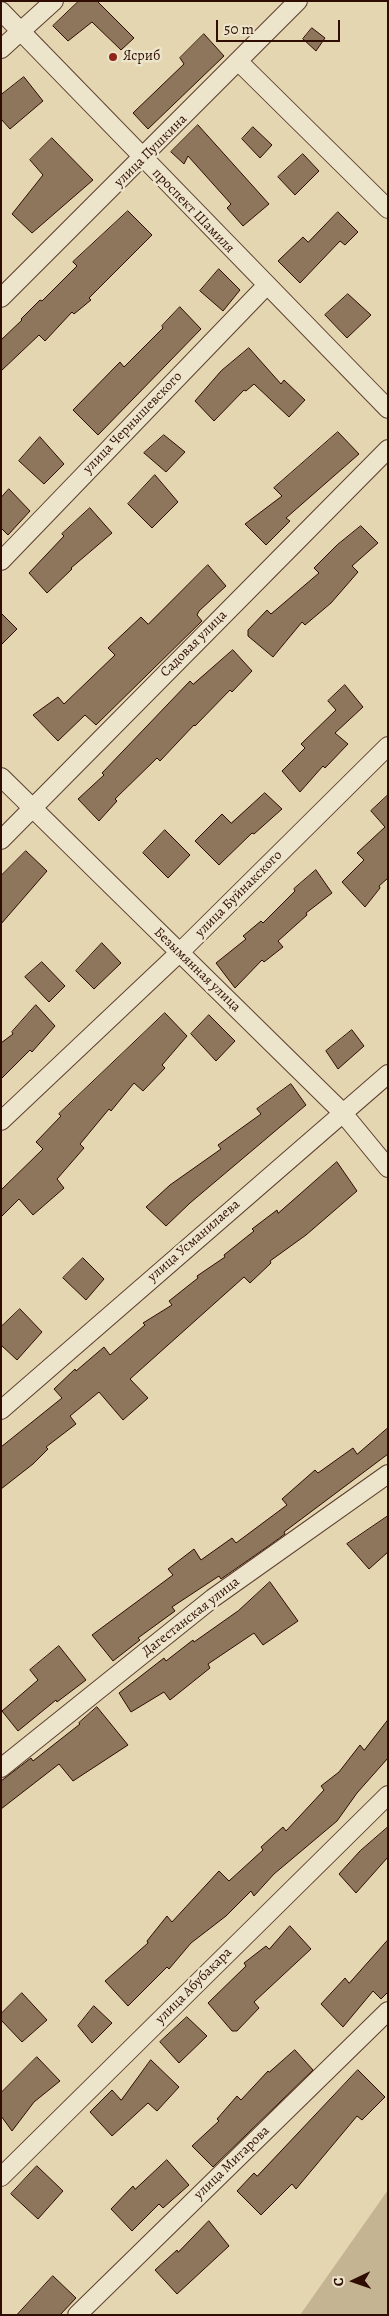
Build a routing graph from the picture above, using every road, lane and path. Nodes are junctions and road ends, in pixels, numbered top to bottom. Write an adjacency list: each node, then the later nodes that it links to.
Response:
1 (54, 1): 4 (street)
2 (298, 1): 6 (street, улица Пушкина)
3 (1, 11): 4 (street, проспект Шамиля)
4 (21, 31): 5 (street); 7 (street, проспект Шамиля)
5 (1, 49)
6 (239, 62): 7 (street, улица Пушкина); 8 (street)
7 (143, 159): 9 (street, проспект Шамиля); 10 (street, улица Пушкина)
8 (388, 209)
9 (266, 286): 11 (street, проспект Шамиля); 13 (street, улица Чернышевского)
10 (1, 298)
11 (388, 409)
12 (388, 449): 16 (street, Садовая улица)
13 (1, 561)
14 (388, 746): 18 (street, улица Буйнакского)
15 (1, 777): 16 (street, Безымянная улица)
16 (32, 808): 17 (street, Садовая улица); 18 (street, Безымянная улица)
17 (1, 840)
18 (179, 953): 20 (street, Безымянная улица); 21 (street, улица Буйнакского)
19 (388, 1074): 20 (street, улица Усманилаева)
20 (342, 1112): 22 (street, Безымянная улица); 23 (street, улица Усманилаева)
21 (1, 1121)
22 (388, 1168)
23 (1, 1410)
24 (388, 1474): 25 (street, Дагестанская улица)
25 (1, 1768)
26 (388, 1796): 28 (street, улица Абубакара)
27 (388, 2011): 29 (street, улица Митарова)
28 (1, 2177)
29 (77, 2315)

